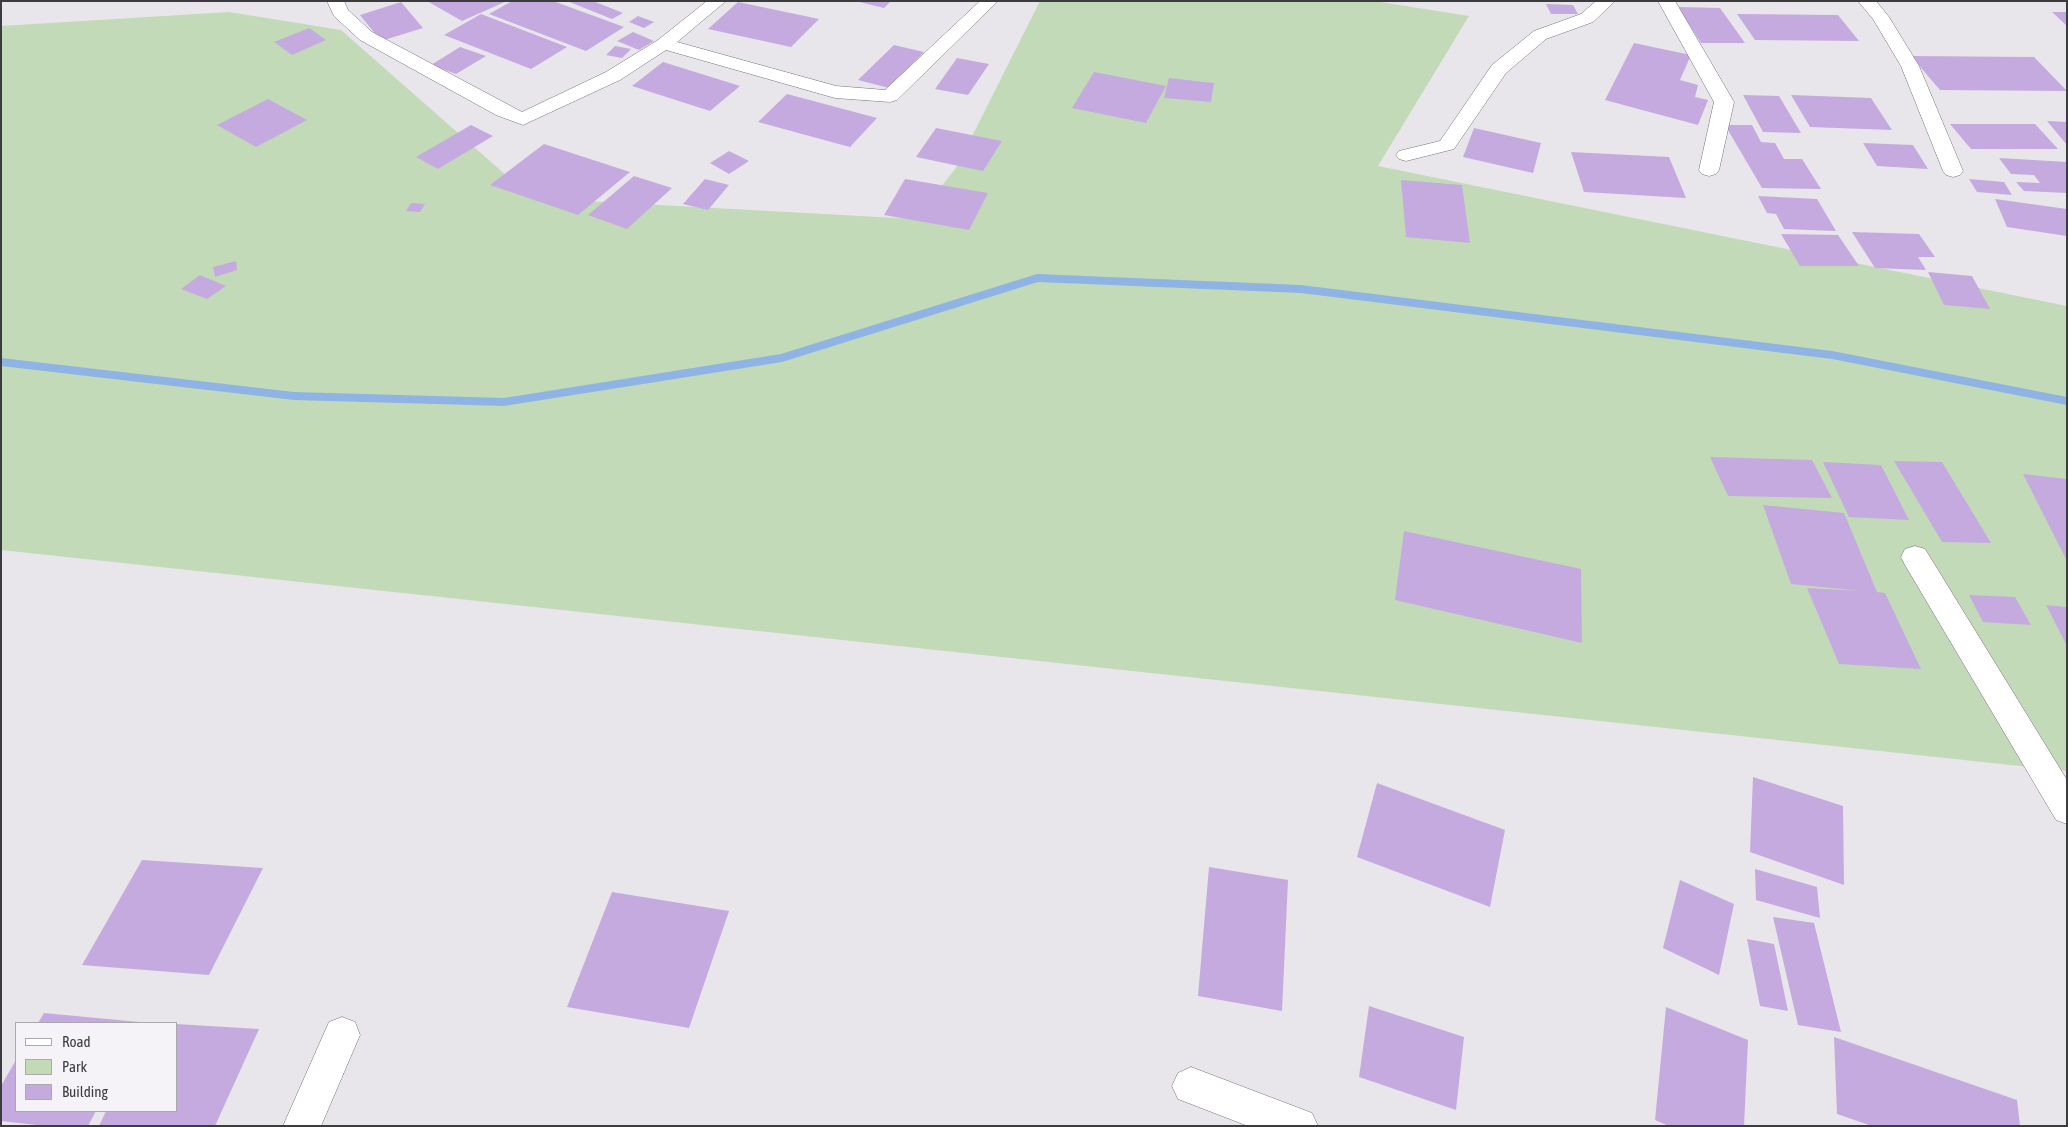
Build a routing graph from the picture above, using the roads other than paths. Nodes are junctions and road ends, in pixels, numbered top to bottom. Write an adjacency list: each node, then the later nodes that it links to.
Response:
1 (336, 1): 7 (street)
2 (718, 1): 7 (street)
3 (990, 1): 7 (street)
4 (1607, 1): 8 (street)
5 (1666, 1): 9 (street)
6 (1866, 1): 10 (street)
7 (664, 44)
8 (1406, 155)
9 (1709, 170)
10 (1953, 171)
11 (1915, 557): 12 (street)
12 (2067, 809)
13 (342, 1035): 15 (street)
14 (1191, 1086): 16 (street)
15 (302, 1126)
16 (1299, 1126)

